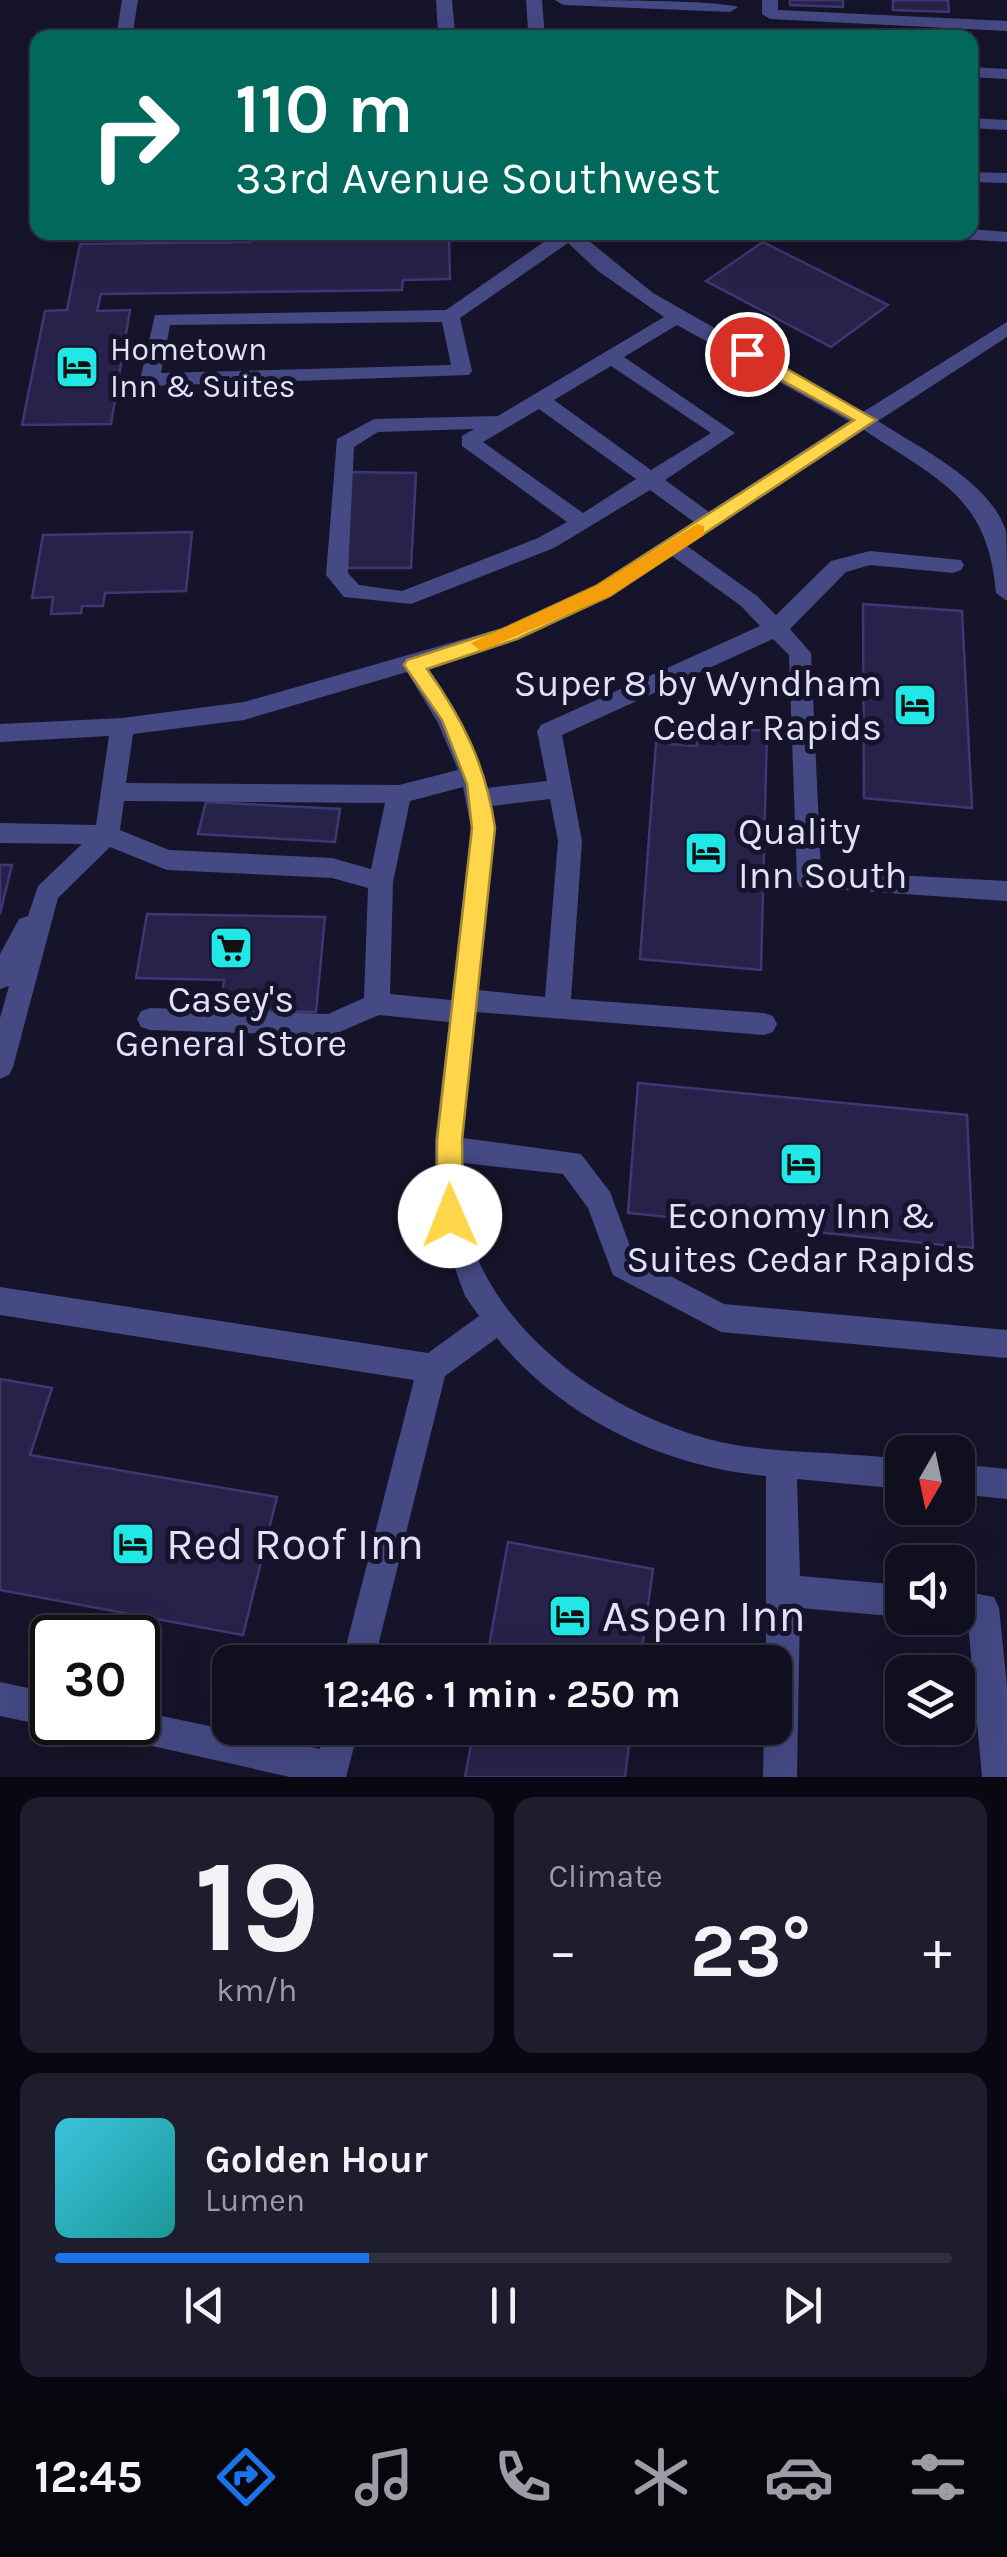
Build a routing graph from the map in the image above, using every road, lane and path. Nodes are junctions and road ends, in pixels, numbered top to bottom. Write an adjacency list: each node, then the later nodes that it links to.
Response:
1 (130, 0): 12 (street)
2 (444, 0): 13 (street)
3 (534, 0): 14 (street)
4 (563, 0): 8 (street)
5 (770, 0): 9 (street)
6 (869, 0): 9 (street)
7 (974, 0): 10 (street)
8 (730, 7)
9 (870, 19): 10 (street)
10 (978, 25): 11 (street)
11 (1007, 26)
12 (125, 30)
13 (446, 30)
14 (536, 30)
15 (978, 72): 16 (street)
16 (1007, 74)
17 (978, 123): 18 (street)
18 (1007, 125)
19 (978, 177): 20 (street)
20 (1007, 178)
21 (978, 235): 22 (street)
22 (1007, 237)
23 (557, 240): 25 (street)
24 (575, 240): 26 (street)
25 (450, 316): 25 (street)
26 (678, 316): 28 (street); 30 (street)
27 (1007, 328): 30 (street)
28 (610, 357): 29 (street); 32 (street)
29 (540, 400): 31 (street); 32 (street)
30 (867, 420): 33 (street); 37 (street)
31 (502, 422): 34 (street); 34 (street)
32 (650, 480): 33 (street); 34 (street)
33 (709, 522): 35 (street)
34 (582, 523)
35 (672, 546): 38 (street); 39 (street)
36 (954, 566): 38 (street)
37 (1007, 593)
38 (777, 628): 43 (street); 49 (street)
39 (414, 665): 40 (street); 42 (street)
40 (122, 727): 41 (street); 44 (street)
41 (0, 732)
42 (477, 787): 43 (street); 45 (street); 53 (street)
43 (561, 788): 54 (street)
44 (112, 792): 45 (street); 47 (street)
45 (398, 794): 48 (street)
46 (0, 833): 47 (street)
47 (106, 835): 48 (street); 50 (street)
48 (382, 882): 52 (street)
49 (1007, 890)
50 (47, 893): 51 (street); 57 (street)
51 (0, 978)
52 (377, 1004): 53 (street); 55 (street)
53 (464, 1006): 54 (street); 58 (street)
54 (557, 1009): 56 (street)
55 (150, 1020)
56 (764, 1024)
57 (0, 1066)
58 (449, 1149): 60 (street); 61 (street)
59 (0, 1301): 62 (street)
60 (499, 1319): 62 (street); 63 (street)
61 (1007, 1344)
62 (432, 1368): 70 (street)
63 (781, 1463): 64 (street); 67 (street)
64 (885, 1472)
65 (975, 1481): 66 (street)
66 (1007, 1484)
67 (784, 1590): 68 (street); 77 (street)
68 (885, 1599)
69 (975, 1607): 78 (street)
70 (362, 1645)
71 (0, 1699): 72 (street)
72 (30, 1705)
73 (160, 1732): 74 (street)
74 (212, 1743)
75 (219, 1745): 76 (street)
76 (338, 1745)
77 (780, 1777)
78 (999, 1777)

